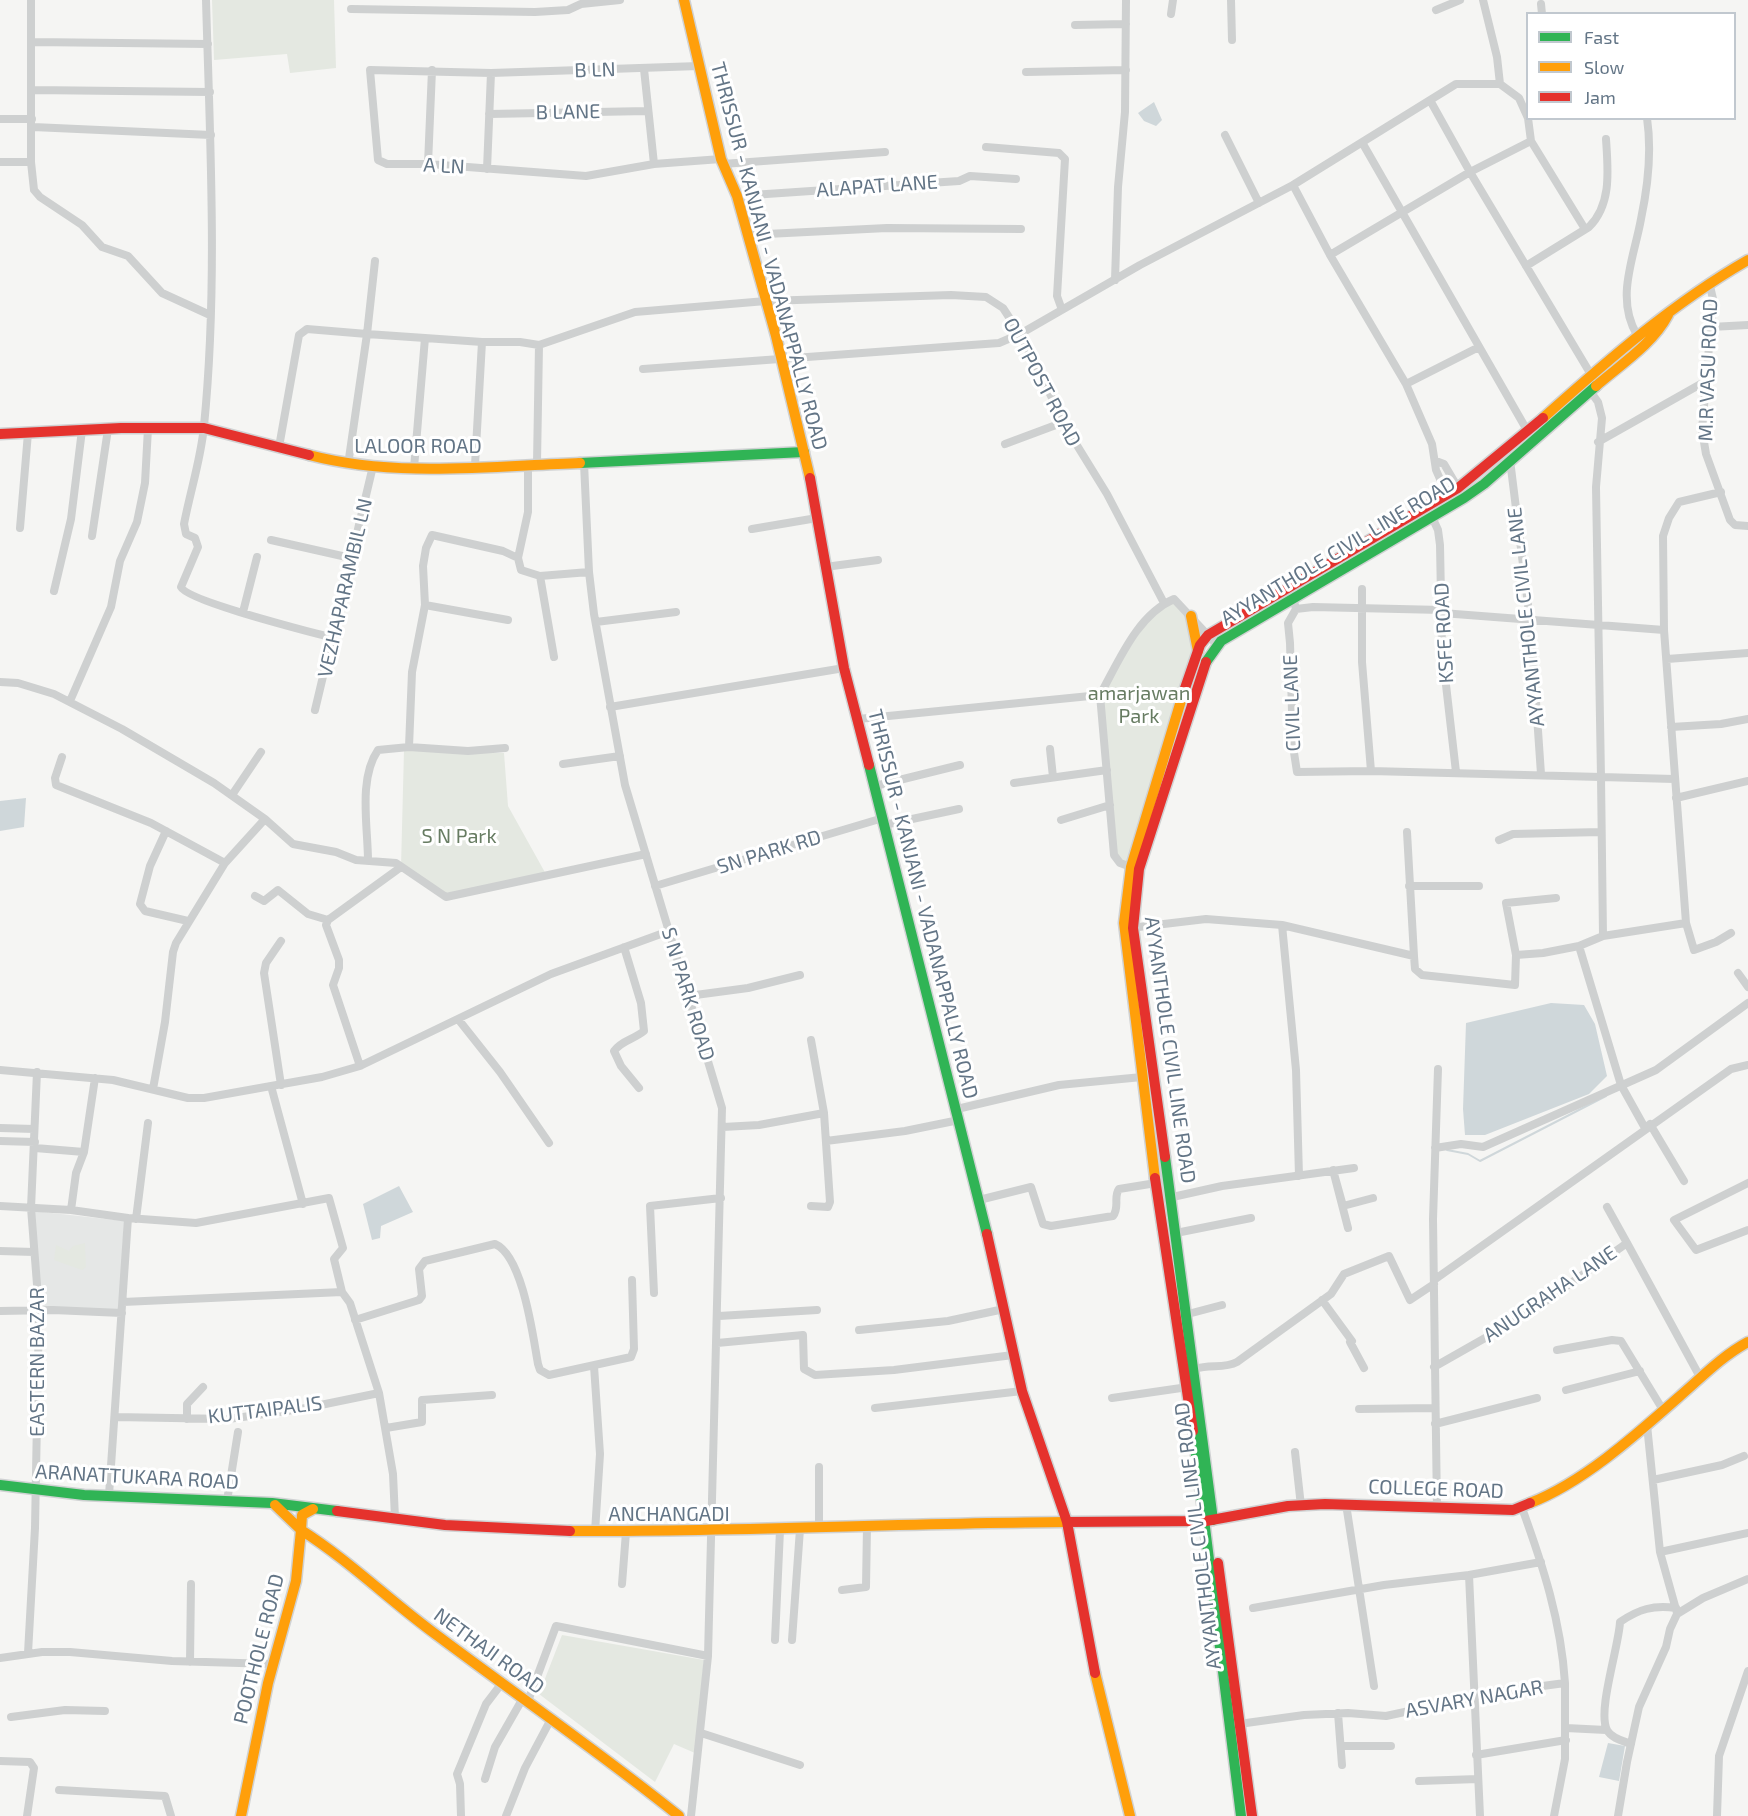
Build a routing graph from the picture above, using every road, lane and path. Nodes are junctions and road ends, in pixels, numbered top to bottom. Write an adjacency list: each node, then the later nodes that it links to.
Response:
1 (32, 0): 18 (street)
2 (206, 0): 19 (street)
3 (620, 0): 11 (street)
4 (684, 0): 20 (main road, THRISSUR - KANJANI - VADANAPPALLY ROAD)
5 (1126, 0): 15 (street)
6 (1173, 0): 14 (street)
7 (1231, 0): 17 (street)
8 (1460, 0): 12 (street)
9 (1483, 0): 26 (street)
10 (1541, 4): 13 (street)
11 (351, 9)
12 (1436, 10)
13 (1542, 12)
14 (1170, 14)
15 (1126, 24): 16 (street); 23 (street)
16 (1075, 25)
17 (1232, 40)
18 (32, 42): 19 (street); 27 (street)
19 (207, 44): 28 (street)
20 (699, 66): 21 (street, B LN); 44 (main road, THRISSUR - KANJANI - VADANAPPALLY ROAD)
21 (644, 69): 25 (street, B LN); 31 (street)
22 (432, 70): 25 (street, A LN); 47 (street); 47 (street, A LN)
23 (1126, 70): 24 (street); 63 (street)
24 (1026, 72)
25 (491, 74): 32 (street)
26 (1500, 84): 29 (street); 30 (street)
27 (32, 90): 28 (street); 36 (street)
28 (210, 92): 37 (street)
29 (1523, 97)
30 (1431, 102): 41 (street); 50 (street)
31 (648, 111): 32 (street, B LANE); 48 (street)
32 (489, 114): 49 (street)
33 (0, 119): 36 (street)
34 (1528, 120): 40 (street)
35 (1647, 120): 73 (street)
36 (32, 123): 37 (street); 46 (street)
37 (211, 135): 67 (street)
38 (1225, 135): 54 (street)
39 (1606, 140): 57 (street)
40 (1531, 141): 50 (street); 57 (street)
41 (1363, 144): 52 (street); 55 (street)
42 (986, 147): 66 (street)
43 (885, 152): 44 (street, A LN)
44 (722, 161): 48 (street, A LN); 53 (main road, THRISSUR - KANJANI - VADANAPPALLY ROAD)
45 (0, 162): 46 (street)
46 (31, 162): 67 (street)
47 (428, 164): 49 (street, A LN)
48 (654, 164): 49 (street, A LN)
49 (487, 169)
50 (1470, 172): 55 (street); 62 (street)
51 (1016, 179): 53 (street, ALAPAT LANE)
52 (1293, 185): 54 (street); 59 (street)
53 (737, 196): 58 (main road, THRISSUR - KANJANI - VADANAPPALLY ROAD)
54 (1259, 203): 63 (street)
55 (1402, 213): 59 (street); 77 (street)
56 (1021, 229): 58 (street)
57 (1585, 229): 62 (street)
58 (747, 235): 65 (main road, THRISSUR - KANJANI - VADANAPPALLY ROAD)
59 (1330, 255): 81 (street)
60 (1748, 260): 64 (main road, AYYANTHOLE CIVIL LINE ROAD)
61 (375, 261): 71 (street)
62 (1526, 266): 82 (street)
63 (1115, 280): 66 (street)
64 (1709, 282): 68 (main road, AYYANTHOLE CIVIL LINE ROAD); 70 (street, M.R VASU ROAD)
65 (766, 302): 72 (street, OUTPOST ROAD); 76 (street, OUTPOST ROAD); 78 (main road, THRISSUR - KANJANI - VADANAPPALLY ROAD)
66 (1062, 310): 72 (street)
67 (210, 315): 85 (street)
68 (1668, 315): 73 (main road, AYYANTHOLE CIVIL LINE ROAD); 82 (main road, AYYANTHOLE CIVIL LINE ROAD)
69 (1748, 325): 70 (street)
70 (1711, 327): 80 (street, M.R VASU ROAD)
71 (367, 334): 74 (street); 93 (street); 99 (street)
72 (1020, 334): 78 (street); 83 (street, OUTPOST ROAD)
73 (1636, 335): 82 (main road, AYYANTHOLE CIVIL LINE ROAD)
74 (425, 338): 75 (street); 102 (street)
75 (482, 342): 76 (street); 100 (street)
76 (539, 345): 97 (street)
77 (1479, 347): 81 (street); 88 (street)
78 (780, 358): 79 (street); 94 (main road, THRISSUR - KANJANI - VADANAPPALLY ROAD)
79 (644, 369)
80 (1706, 381): 91 (street); 104 (street, M.R VASU ROAD)
81 (1406, 384): 96 (street)
82 (1593, 384): 88 (main road, AYYANTHOLE CIVIL LINE ROAD); 91 (street); 95 (main road, AYYANTHOLE CIVIL LINE ROAD)
83 (1064, 422): 92 (street); 125 (street, OUTPOST ROAD)
84 (148, 428): 85 (main road, LALOOR ROAD); 86 (main road, LALOOR ROAD); 148 (street)
85 (204, 428): 93 (main road, LALOOR ROAD); 129 (street)
86 (108, 429): 87 (main road, LALOOR ROAD); 113 (street)
87 (82, 430): 89 (main road, LALOOR ROAD); 123 (street)
88 (1528, 432): 103 (main road, AYYANTHOLE CIVIL LINE ROAD)
89 (28, 433): 90 (main road, LALOOR ROAD); 111 (street)
90 (0, 434)
91 (1598, 442): 135 (street)
92 (1005, 444)
93 (279, 447): 99 (main road, LALOOR ROAD)
94 (804, 452): 98 (main road, LALOOR ROAD); 108 (main road, THRISSUR - KANJANI - VADANAPPALLY ROAD)
95 (1510, 460): 106 (main road, AYYANTHOLE CIVIL LINE ROAD); 133 (street, AYYANTHOLE CIVIL LANE)
96 (1437, 461): 103 (street); 105 (street)
97 (532, 463): 98 (main road, LALOOR ROAD); 100 (main road, LALOOR ROAD); 117 (street)
98 (584, 464): 120 (street, S N PARK ROAD)
99 (348, 465): 101 (main road, LALOOR ROAD)
100 (475, 465): 102 (main road, LALOOR ROAD)
101 (373, 466): 102 (main road, LALOOR ROAD); 116 (street, VEZHAPARAMBIL LN)
102 (414, 468)
103 (1458, 488): 105 (main road, AYYANTHOLE CIVIL LINE ROAD); 106 (street)
104 (1721, 492): 110 (street, M.R VASU ROAD); 136 (street)
105 (1447, 495): 107 (street); 124 (main road, AYYANTHOLE CIVIL LINE ROAD)
106 (1464, 498): 107 (main road, AYYANTHOLE CIVIL LINE ROAD)
107 (1454, 505): 109 (main road, AYYANTHOLE CIVIL LINE ROAD)
108 (817, 518): 112 (street); 119 (main road, THRISSUR - KANJANI - VADANAPPALLY ROAD)
109 (1432, 518): 124 (main road, AYYANTHOLE CIVIL LINE ROAD); 128 (street, KSFE ROAD)
110 (1748, 526)
111 (20, 528)
112 (752, 529)
113 (92, 536)
114 (272, 540): 116 (street)
115 (257, 557): 129 (street)
116 (351, 558): 138 (street, VEZHAPARAMBIL LN)
117 (519, 558): 121 (street); 126 (street)
118 (878, 560): 119 (street)
119 (825, 567): 145 (main road, THRISSUR - KANJANI - VADANAPPALLY ROAD)
120 (589, 572): 121 (street); 134 (street, S N PARK ROAD)
121 (540, 576): 142 (street)
122 (1362, 589): 127 (street)
123 (54, 591)
124 (1289, 600): 127 (street); 137 (main road, AYYANTHOLE CIVIL LINE ROAD); 139 (main road, AYYANTHOLE CIVIL LINE ROAD); 163 (street, CIVIL LANE)
125 (1164, 603): 131 (street); 147 (street)
126 (426, 605): 132 (street); 154 (street)
127 (1362, 608): 128 (street); 163 (street)
128 (1442, 611): 133 (street); 164 (street, KSFE ROAD)
129 (243, 612): 138 (street)
130 (676, 612): 134 (street)
131 (1191, 616): 137 (street); 140 (main road)
132 (508, 620)
133 (1530, 620): 135 (street); 165 (street, AYYANTHOLE CIVIL LANE)
134 (596, 621): 149 (street, S N PARK ROAD)
135 (1598, 626): 136 (street); 167 (street)
136 (1664, 630): 144 (street)
137 (1208, 635): 139 (street); 140 (main road, AYYANTHOLE CIVIL LINE ROAD)
138 (333, 638): 150 (street, VEZHAPARAMBIL LN)
139 (1217, 645): 143 (main road, AYYANTHOLE CIVIL LINE ROAD)
140 (1198, 650): 143 (main road); 187 (main road, AYYANTHOLE CIVIL LINE ROAD)
141 (1748, 653): 144 (street)
142 (554, 657)
143 (1208, 657): 191 (main road, AYYANTHOLE CIVIL LINE ROAD)
144 (1667, 659): 153 (street)
145 (844, 668): 149 (street); 152 (main road, THRISSUR - KANJANI - VADANAPPALLY ROAD)
146 (0, 682): 148 (street)
147 (1100, 695): 152 (street); 162 (street)
148 (70, 701): 172 (street)
149 (610, 707): 158 (street, S N PARK ROAD)
150 (315, 710)
151 (1748, 718): 153 (street)
152 (858, 719): 171 (main road, THRISSUR - KANJANI - VADANAPPALLY ROAD)
153 (1671, 727): 168 (street)
154 (409, 747): 155 (street); 184 (street)
155 (506, 748)
156 (1050, 750): 166 (street)
157 (261, 752): 172 (street)
158 (620, 756): 160 (street); 183 (street, S N PARK ROAD)
159 (62, 757): 179 (street)
160 (563, 764)
161 (960, 765): 171 (street)
162 (1107, 770): 166 (street); 174 (street)
163 (1371, 771): 164 (street, CIVIL LANE)
164 (1456, 772): 165 (street, CIVIL LANE)
165 (1541, 774): 167 (street, CIVIL LANE)
166 (1053, 777): 170 (street)
167 (1601, 777): 168 (street, CIVIL LANE); 181 (street)
168 (1674, 779): 173 (street)
169 (1748, 782): 173 (street)
170 (1014, 783)
171 (875, 786): 178 (main road, THRISSUR - KANJANI - VADANAPPALLY ROAD)
172 (232, 795): 176 (street)
173 (1676, 798): 196 (street)
174 (1110, 805): 177 (street); 187 (street)
175 (959, 809): 178 (street, SN PARK RD)
176 (265, 819): 184 (street); 185 (street)
177 (1061, 820)
178 (884, 821): 188 (street, SN PARK RD); 228 (main road, THRISSUR - KANJANI - VADANAPPALLY ROAD)
179 (166, 831): 185 (street); 195 (street)
180 (1407, 832): 189 (street)
181 (1601, 832): 182 (street); 201 (street)
182 (1499, 840)
183 (646, 854): 186 (street); 188 (street, S N PARK ROAD)
184 (368, 861): 186 (street)
185 (225, 863): 195 (street)
186 (401, 867): 194 (street)
187 (1131, 867): 191 (main road, AYYANTHOLE CIVIL LINE ROAD)
188 (655, 886): 199 (street, S N PARK ROAD)
189 (1409, 886): 190 (street); 206 (street)
190 (1479, 886)
191 (1130, 891): 198 (main road, AYYANTHOLE CIVIL LINE ROAD)
192 (255, 896): 194 (street)
193 (1556, 898): 205 (street)
194 (328, 920): 216 (street)
195 (188, 921): 226 (street)
196 (1686, 923): 200 (street); 201 (street)
197 (1282, 925): 198 (street); 206 (street); 242 (street)
198 (1129, 928): 214 (main road, AYYANTHOLE CIVIL LINE ROAD)
199 (669, 931): 203 (street); 210 (street, S N PARK ROAD)
200 (1731, 933)
201 (1603, 936): 204 (street)
202 (281, 941): 222 (street)
203 (624, 946): 212 (street); 225 (street)
204 (1579, 946): 205 (street); 223 (street)
205 (1516, 955): 206 (street)
206 (1414, 956)
207 (1738, 973): 209 (street)
208 (800, 975): 210 (street)
209 (1748, 987)
210 (688, 996): 231 (street, S N PARK ROAD)
211 (1748, 1003): 223 (street)
212 (458, 1019): 216 (street); 236 (street)
213 (811, 1040): 227 (street)
214 (1142, 1043): 220 (main road, AYYANTHOLE CIVIL LINE ROAD); 246 (main road, AYYANTHOLE CIVIL LINE ROAD)
215 (1748, 1065): 230 (street)
216 (360, 1066): 222 (street)
217 (1437, 1069): 238 (street)
218 (0, 1070): 219 (street)
219 (37, 1072): 221 (street); 233 (street, EASTERN BAZAR)
220 (1142, 1077): 228 (street); 244 (main road, AYYANTHOLE CIVIL LINE ROAD)
221 (95, 1078): 226 (street); 239 (street)
222 (281, 1085): 224 (street)
223 (1621, 1085): 230 (street); 238 (street)
224 (272, 1086): 226 (street); 251 (street)
225 (639, 1088)
226 (153, 1089)
227 (824, 1113): 231 (street); 235 (street)
228 (958, 1114): 235 (street); 249 (main road, THRISSUR - KANJANI - VADANAPPALLY ROAD)
229 (148, 1123): 258 (street)
230 (1648, 1126): 243 (street); 266 (street)
231 (723, 1127): 247 (street, S N PARK ROAD)
232 (0, 1128): 233 (street)
233 (34, 1129): 237 (street, EASTERN BAZAR)
234 (0, 1141): 237 (street)
235 (826, 1141): 253 (street)
236 (549, 1143)
237 (35, 1145): 239 (street); 255 (street, EASTERN BAZAR)
238 (1435, 1148): 266 (street)
239 (84, 1152): 256 (street)
240 (1354, 1168): 241 (street)
241 (1333, 1170): 242 (street); 248 (street); 259 (street)
242 (1299, 1176): 246 (street)
243 (1684, 1181)
244 (1156, 1183): 249 (street); 250 (main road, AYYANTHOLE CIVIL LINE ROAD)
245 (1748, 1183): 260 (street)
246 (1172, 1197): 250 (street); 261 (main road, AYYANTHOLE CIVIL LINE ROAD)
247 (721, 1198): 268 (street); 277 (street, S N PARK ROAD)
248 (1373, 1198)
249 (980, 1200): 272 (main road, THRISSUR - KANJANI - VADANAPPALLY ROAD)
250 (1159, 1200): 278 (main road, AYYANTHOLE CIVIL LINE ROAD)
251 (303, 1204): 258 (street); 267 (street)
252 (0, 1206): 255 (street)
253 (811, 1206)
254 (1607, 1207): 262 (street)
255 (31, 1208): 256 (street); 264 (street, EASTERN BAZAR)
256 (71, 1210): 258 (street)
257 (1251, 1218): 261 (street)
258 (132, 1219): 270 (street)
259 (1348, 1228)
260 (1748, 1230)
261 (1176, 1233): 278 (main road, AYYANTHOLE CIVIL LINE ROAD)
262 (1627, 1243): 286 (street, ANUGRAHA LANE); 290 (street, ANUGRAHA LANE)
263 (0, 1251): 264 (street)
264 (34, 1252): 273 (street, EASTERN BAZAR)
265 (632, 1280): 285 (street)
266 (1434, 1282): 269 (street); 286 (street)
267 (342, 1292): 270 (street); 279 (street)
268 (654, 1293)
269 (1322, 1300): 287 (street); 288 (street)
270 (123, 1302): 276 (street)
271 (1222, 1305): 278 (street)
272 (1004, 1309): 280 (street); 284 (main road, THRISSUR - KANJANI - VADANAPPALLY ROAD)
273 (39, 1310): 275 (street); 276 (street); 314 (street, EASTERN BAZAR)
274 (817, 1310): 277 (street)
275 (0, 1311)
276 (122, 1313): 303 (street)
277 (719, 1316): 282 (street, S N PARK ROAD)
278 (1185, 1319): 288 (main road, AYYANTHOLE CIVIL LINE ROAD); 292 (main road, AYYANTHOLE CIVIL LINE ROAD)
279 (355, 1320): 285 (street); 295 (street)
280 (859, 1330)
281 (1748, 1341): 290 (main road, COLLEGE ROAD)
282 (717, 1343): 284 (street); 333 (street, S N PARK ROAD)
283 (1557, 1350): 289 (street)
284 (1013, 1356): 293 (main road, THRISSUR - KANJANI - VADANAPPALLY ROAD)
285 (594, 1366): 331 (street)
286 (1434, 1367): 300 (street)
287 (1364, 1368)
288 (1195, 1369): 324 (main road, AYYANTHOLE CIVIL LINE ROAD)
289 (1640, 1371): 294 (street); 302 (street)
290 (1700, 1377): 302 (main road, COLLEGE ROAD)
291 (203, 1387): 304 (street)
292 (1188, 1387): 297 (street); 324 (main road, AYYANTHOLE CIVIL LINE ROAD)
293 (1022, 1390): 299 (street); 325 (main road, THRISSUR - KANJANI - VADANAPPALLY ROAD)
294 (1566, 1390)
295 (379, 1393): 304 (street, KUTTAIPALIS); 307 (street)
296 (492, 1395): 307 (street)
297 (1112, 1398)
298 (1537, 1398): 305 (street)
299 (875, 1408)
300 (1435, 1408): 301 (street); 305 (street)
301 (1359, 1409)
302 (1663, 1410): 306 (main road, COLLEGE ROAD)
303 (115, 1417): 304 (street, KUTTAIPALIS); 315 (street)
304 (187, 1419)
305 (1436, 1424): 322 (street)
306 (1647, 1425): 312 (street); 320 (main road, COLLEGE ROAD)
307 (386, 1428): 323 (street)
308 (238, 1432): 316 (street)
309 (1296, 1452): 319 (street)
310 (1744, 1456): 312 (street)
311 (819, 1467): 327 (street)
312 (1653, 1480): 335 (street)
313 (0, 1485): 314 (main road, ARANATTUKARA ROAD)
314 (36, 1490): 315 (main road, ARANATTUKARA ROAD); 347 (street, EASTERN BAZAR)
315 (109, 1495): 316 (main road, ARANATTUKARA ROAD)
316 (227, 1501): 317 (main road, ARANATTUKARA ROAD)
317 (272, 1503): 321 (main road, ANCHANGADI); 329 (main road)
318 (1346, 1504): 319 (main road, COLLEGE ROAD); 322 (main road, COLLEGE ROAD); 342 (street)
319 (1301, 1506): 324 (main road, COLLEGE ROAD)
320 (1522, 1508): 322 (main road, COLLEGE ROAD); 336 (street, ASVARY NAGAR)
321 (313, 1509): 323 (main road, ANCHANGADI); 329 (main road)
322 (1437, 1509)
323 (395, 1518): 331 (main road, ANCHANGADI)
324 (1209, 1521): 325 (main road, COLLEGE ROAD); 362 (main road, AYYANTHOLE CIVIL LINE ROAD); 386 (main road)
325 (1067, 1522): 326 (main road, ANCHANGADI); 385 (main road, THRISSUR - KANJANI - VADANAPPALLY ROAD)
326 (867, 1526): 327 (main road, ANCHANGADI); 341 (street)
327 (819, 1528): 328 (main road, ANCHANGADI)
328 (800, 1529): 330 (main road, ANCHANGADI); 346 (street)
329 (301, 1530): 351 (main road, POOTHOLE ROAD); 353 (main road, NETHAJI ROAD)
330 (780, 1530): 333 (main road, ANCHANGADI); 345 (street)
331 (595, 1532): 332 (main road, ANCHANGADI)
332 (626, 1532): 333 (main road, ANCHANGADI); 340 (street)
333 (710, 1532): 348 (street)
334 (1748, 1533): 335 (street)
335 (1660, 1552): 344 (street)
336 (1541, 1562): 337 (street); 354 (street, ASVARY NAGAR)
337 (1469, 1575): 342 (street); 356 (street)
338 (1748, 1579): 344 (street)
339 (191, 1584): 350 (street)
340 (622, 1584)
341 (842, 1590)
342 (1359, 1590): 343 (street); 355 (street)
343 (1253, 1608)
344 (1677, 1611): 364 (street); 367 (street)
345 (775, 1640)
346 (792, 1640)
347 (28, 1653): 349 (street); 350 (street)
348 (708, 1656): 357 (street); 365 (street)
349 (0, 1658)
350 (190, 1662): 351 (street)
351 (273, 1664): 380 (main road, POOTHOLE ROAD)
352 (1748, 1671): 391 (street)
353 (502, 1683): 357 (main road, NETHAJI ROAD); 381 (street)
354 (1565, 1683): 356 (street, ASVARY NAGAR); 363 (street)
355 (1374, 1686)
356 (1474, 1698): 359 (street, ASVARY NAGAR); 370 (street)
357 (526, 1700): 361 (main road, NETHAJI ROAD); 374 (street)
358 (105, 1711): 360 (street)
359 (1338, 1713): 362 (street, ASVARY NAGAR); 368 (street)
360 (10, 1717)
361 (551, 1719): 382 (street); 383 (main road, NETHAJI ROAD)
362 (1239, 1724): 387 (main road, AYYANTHOLE CIVIL LINE ROAD)
363 (1566, 1728): 364 (street); 366 (street)
364 (1606, 1730): 367 (street)
365 (701, 1733): 372 (street); 384 (street)
366 (1566, 1740): 370 (street); 389 (street)
367 (1631, 1744): 390 (street)
368 (1341, 1746): 369 (street); 373 (street)
369 (1391, 1746)
370 (1476, 1755): 375 (street)
371 (0, 1761): 378 (street)
372 (800, 1765)
373 (1342, 1765)
374 (485, 1779)
375 (1478, 1779): 376 (street); 388 (street)
376 (1419, 1781)
377 (59, 1790): 379 (street)
378 (27, 1816)
379 (171, 1816)
380 (241, 1816)
381 (460, 1816)
382 (506, 1816)
383 (678, 1816)
384 (691, 1816)
385 (1130, 1816)
386 (1241, 1816)
387 (1252, 1816)
388 (1480, 1816)
389 (1554, 1816)
390 (1618, 1816)
391 (1717, 1816)

